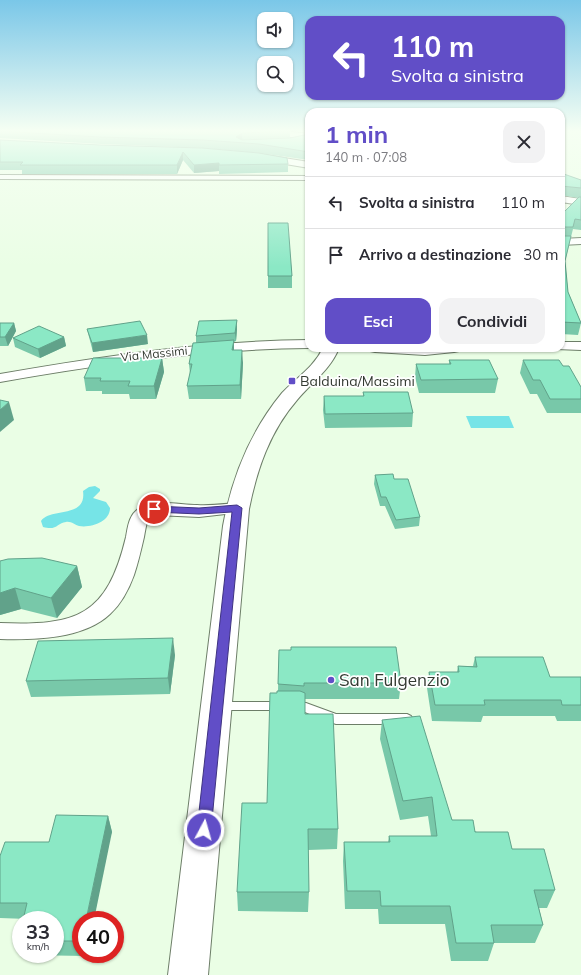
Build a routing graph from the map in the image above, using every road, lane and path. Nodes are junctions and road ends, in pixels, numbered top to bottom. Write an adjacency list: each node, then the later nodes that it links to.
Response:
1 (0, 177): 2 (street)
2 (305, 178)
3 (565, 200): 4 (street)
4 (581, 202)
5 (565, 242): 6 (street)
6 (581, 242)
7 (305, 344): 11 (street, Via Massimi)
8 (565, 346): 9 (street)
9 (581, 346)
10 (329, 352): 12 (street)
11 (0, 378)
12 (237, 508): 13 (street); 14 (street)
13 (0, 631)
14 (216, 706): 15 (lane); 16 (street)
15 (415, 719)
16 (188, 975)

